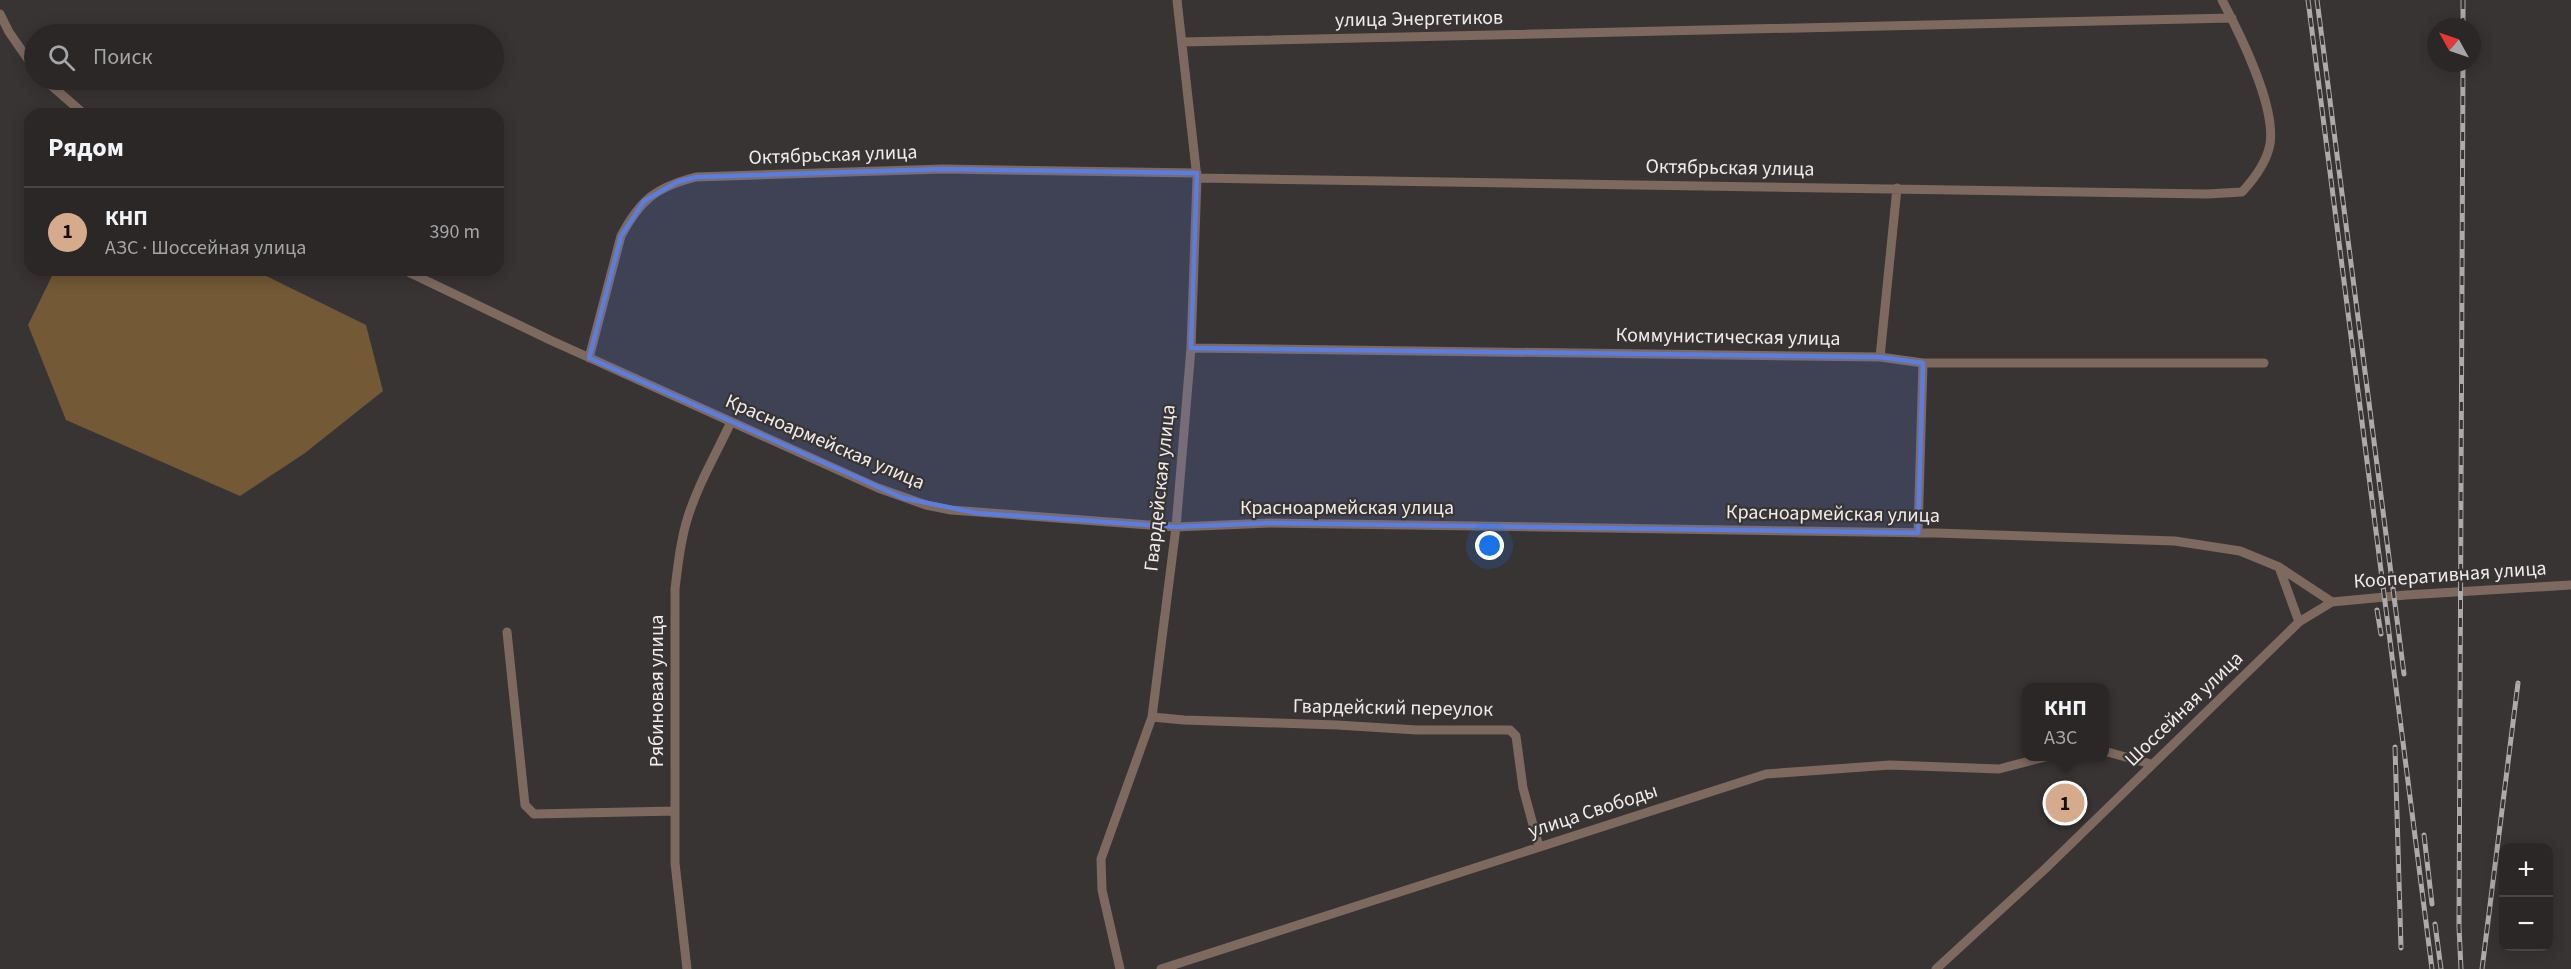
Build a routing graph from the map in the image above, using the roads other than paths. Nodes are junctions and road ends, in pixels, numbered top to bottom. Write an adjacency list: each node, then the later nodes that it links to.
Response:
1 (1177, 0): 5 (street, Гвардейская улица)
2 (2222, 0): 4 (street)
3 (0, 14): 6 (street)
4 (2232, 18): 5 (street, улица Энергетиков); 10 (street, Октябрьская улица)
5 (1182, 42): 9 (street, Гвардейская улица)
6 (24, 54)
7 (56, 90): 8 (street)
8 (77, 108)
9 (1197, 176): 10 (street, Октябрьская улица); 12 (street, Гвардейская улица); 14 (street, Октябрьская улица)
10 (1897, 188): 13 (street)
11 (417, 276): 14 (street, Красноармейская улица)
12 (1191, 348): 13 (street, Коммунистическая улица); 18 (street, Гвардейская улица)
13 (1880, 357): 15 (street, Коммунистическая улица)
14 (589, 358): 17 (street, Красноармейская улица)
15 (1923, 363): 16 (street, Коммунистическая улица); 19 (street)
16 (2264, 363)
17 (731, 422): 18 (street, Красноармейская улица); 29 (street, Рябиновая улица)
18 (1176, 526): 19 (street, Красноармейская улица); 25 (street, Гвардейская улица)
19 (1918, 533): 20 (street, Красноармейская улица)
20 (2279, 567): 22 (street, Кооперативная улица); 23 (street)
21 (2571, 585): 22 (street, Кооперативная улица)
22 (2332, 602): 23 (street, Кооперативная улица)
23 (2298, 622): 28 (street, Шоссейная улица)
24 (507, 632): 29 (street)
25 (1152, 717): 30 (street, Гвардейский переулок); 32 (street, Гвардейская улица)
26 (2109, 752): 28 (street)
27 (2030, 761): 30 (street, улица Свободы)
28 (2151, 764): 34 (street, Шоссейная улица)
29 (675, 811): 31 (street, Рябиновая улица)
30 (1539, 847): 33 (street, улица Свободы)
31 (687, 969)
32 (1120, 969)
33 (1161, 969)
34 (1936, 969)

